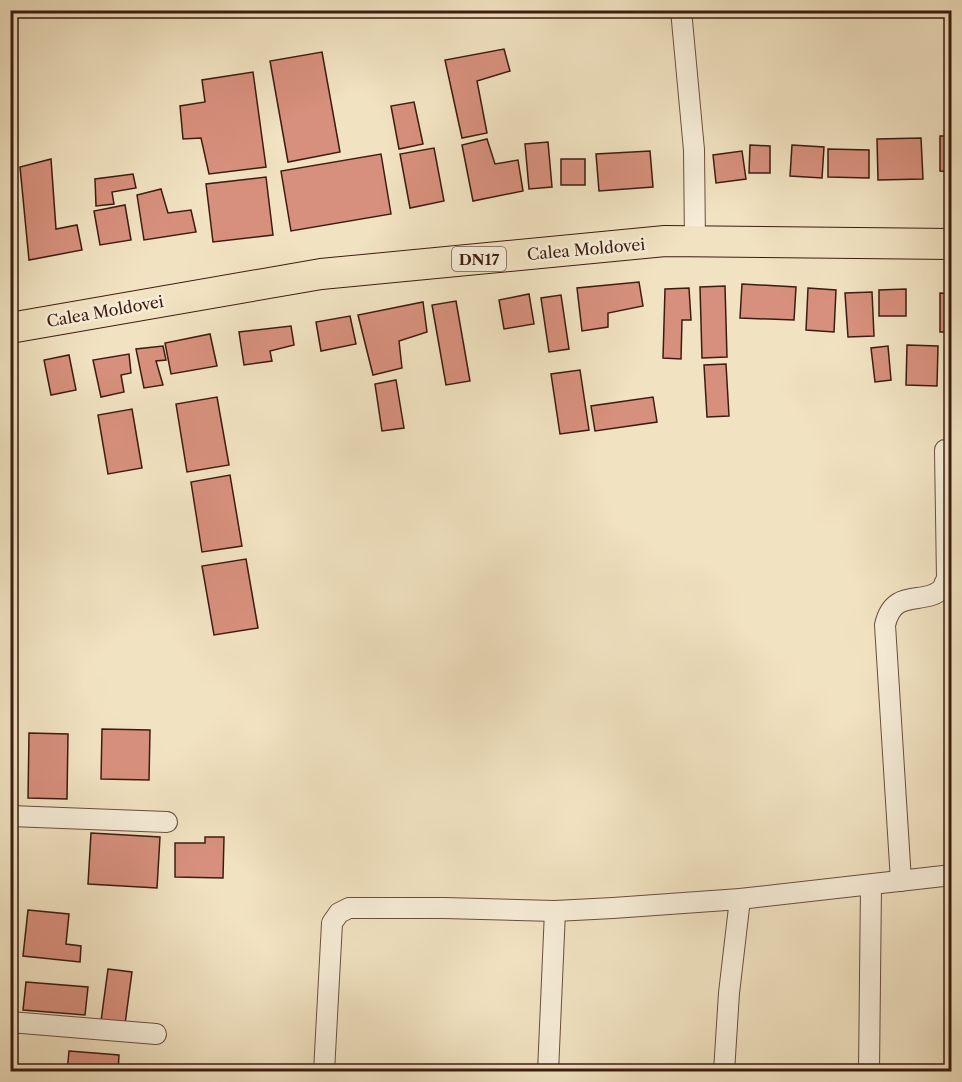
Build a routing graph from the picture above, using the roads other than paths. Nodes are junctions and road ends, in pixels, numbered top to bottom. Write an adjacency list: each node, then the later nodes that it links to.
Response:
1 (681, 10): 2 (street)
2 (695, 242): 3 (highway, Calea Moldovei / DN17); 4 (highway, Calea Moldovei / DN17)
3 (951, 244)
4 (10, 328)
5 (945, 450): 9 (street)
6 (10, 816): 7 (street)
7 (167, 822)
8 (951, 875): 9 (street)
9 (901, 881): 10 (street)
10 (872, 885): 11 (street); 18 (street)
11 (740, 899): 12 (street); 17 (street)
12 (555, 910): 15 (street); 16 (street)
13 (10, 1022): 14 (street)
14 (156, 1034)
15 (324, 1071)
16 (548, 1071)
17 (724, 1071)
18 (869, 1071)

